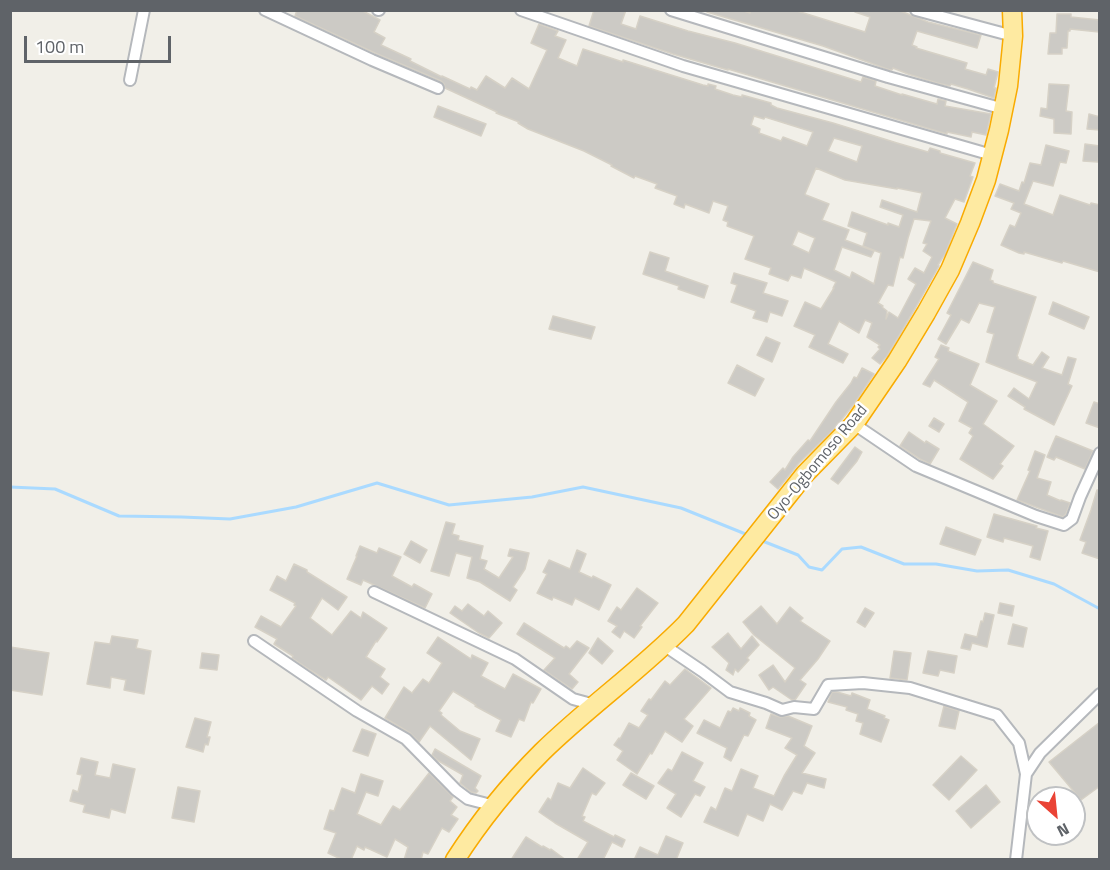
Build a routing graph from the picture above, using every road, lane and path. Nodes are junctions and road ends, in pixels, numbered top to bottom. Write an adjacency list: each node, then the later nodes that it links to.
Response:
1 (144, 10): 8 (street)
2 (266, 10): 9 (street)
3 (521, 10): 11 (street)
4 (671, 10): 10 (street)
5 (916, 10): 7 (street)
6 (1012, 10): 7 (highway, Oyo-Ogbomoso Road)
7 (1012, 36): 10 (highway, Oyo-Ogbomoso Road)
8 (130, 80)
9 (438, 88)
10 (1004, 109): 11 (highway, Oyo-Ogbomoso Road)
11 (992, 155): 12 (highway, Oyo-Ogbomoso Road)
12 (854, 424): 13 (street); 16 (highway, Oyo-Ogbomoso Road)
13 (1100, 453)
14 (374, 592): 18 (street)
15 (254, 642): 20 (street)
16 (665, 646): 18 (highway, Oyo-Ogbomoso Road); 19 (street)
17 (1100, 694): 19 (street)
18 (595, 705): 20 (highway, Oyo-Ogbomoso Road)
19 (1026, 774): 22 (street)
20 (495, 806): 21 (highway, Oyo-Ogbomoso Road)
21 (455, 860)
22 (1016, 860)

